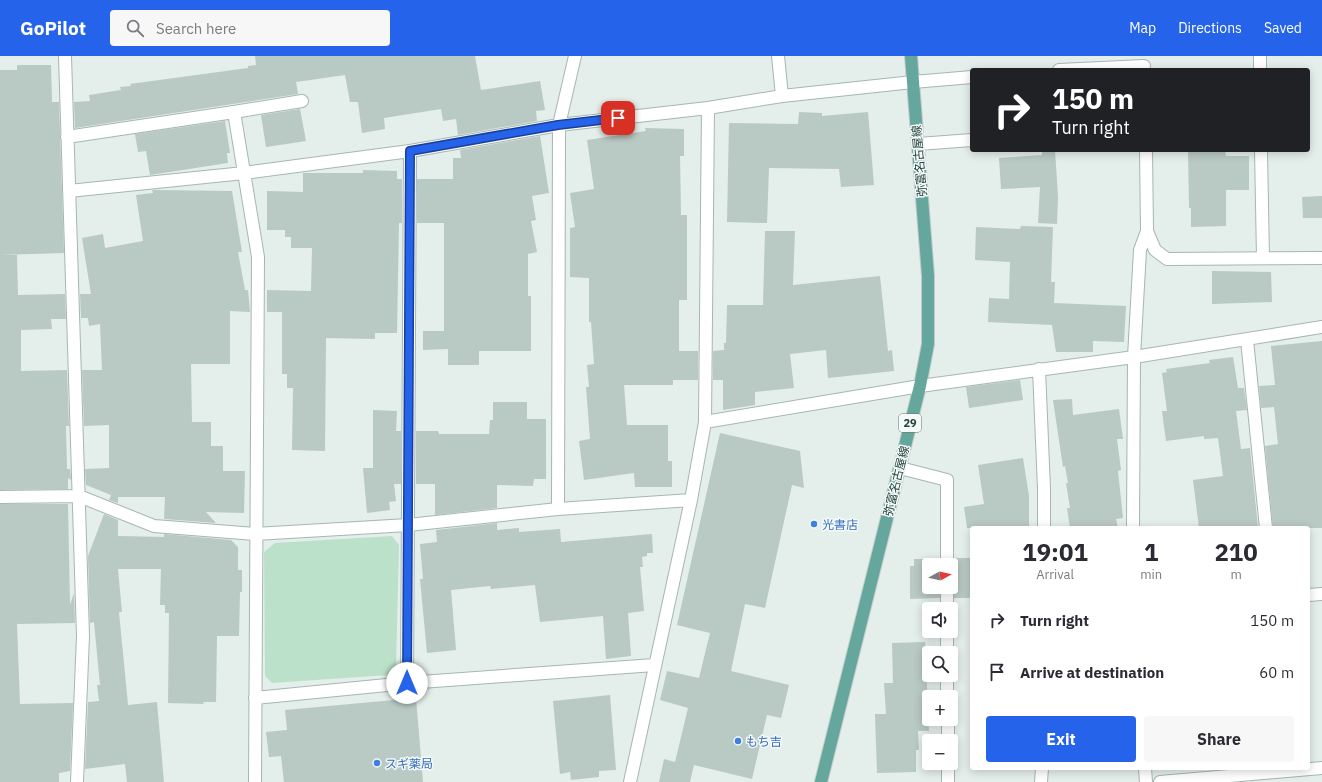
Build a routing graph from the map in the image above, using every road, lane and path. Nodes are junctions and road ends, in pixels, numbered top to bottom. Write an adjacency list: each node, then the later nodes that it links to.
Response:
1 (65, 56): 16 (street)
2 (575, 56): 15 (street)
3 (778, 56): 11 (street)
4 (911, 56): 10 (main road, 弥富名古屋線 / 29)
5 (1260, 56): 8 (street)
6 (1144, 64): 7 (street)
7 (1087, 68)
8 (1260, 68)
9 (970, 77): 10 (street)
10 (913, 82): 11 (street); 18 (main road, 弥富名古屋線 / 29)
11 (782, 96): 13 (street)
12 (302, 101): 14 (street)
13 (708, 108): 15 (street); 32 (street)
14 (234, 112): 16 (street); 22 (street)
15 (558, 125): 19 (street); 37 (street)
16 (67, 137): 23 (street)
17 (970, 140): 18 (street)
18 (918, 144): 31 (main road, 弥富名古屋線 / 29)
19 (410, 151): 22 (street); 38 (street)
20 (1146, 152): 24 (street)
21 (1261, 152): 25 (street)
22 (244, 173): 23 (street); 42 (street)
23 (69, 191): 34 (street)
24 (1147, 231): 25 (street); 29 (street)
25 (1263, 258): 26 (street)
26 (1322, 258)
27 (1322, 328): 28 (street)
28 (1248, 340): 29 (street); 41 (street)
29 (1134, 357): 30 (street); 40 (street)
30 (1039, 369): 31 (street); 39 (street)
31 (920, 386): 32 (street); 33 (main road, 弥富名古屋線 / 29)
32 (705, 422): 36 (street)
33 (900, 468): 43 (street); 58 (main road, 弥富名古屋線 / 29)
34 (79, 496): 35 (street); 42 (street); 55 (street)
35 (0, 498)
36 (691, 500): 37 (street); 46 (street)
37 (558, 509): 38 (street)
38 (408, 525): 42 (street); 47 (street)
39 (1044, 526)
40 (1133, 526)
41 (1266, 526)
42 (255, 534): 48 (street)
43 (947, 558)
44 (1322, 594): 45 (street)
45 (1310, 596)
46 (654, 665): 47 (street); 57 (street)
47 (407, 683): 48 (street)
48 (255, 698): 56 (street)
49 (1322, 768): 50 (street)
50 (1310, 769)
51 (948, 770): 59 (street)
52 (1042, 770): 60 (street)
53 (1145, 770): 61 (street)
54 (1299, 770): 62 (street)
55 (77, 782)
56 (255, 782)
57 (630, 782)
58 (821, 782)
59 (948, 782)
60 (1041, 782)
61 (1146, 782)
62 (1160, 782)

